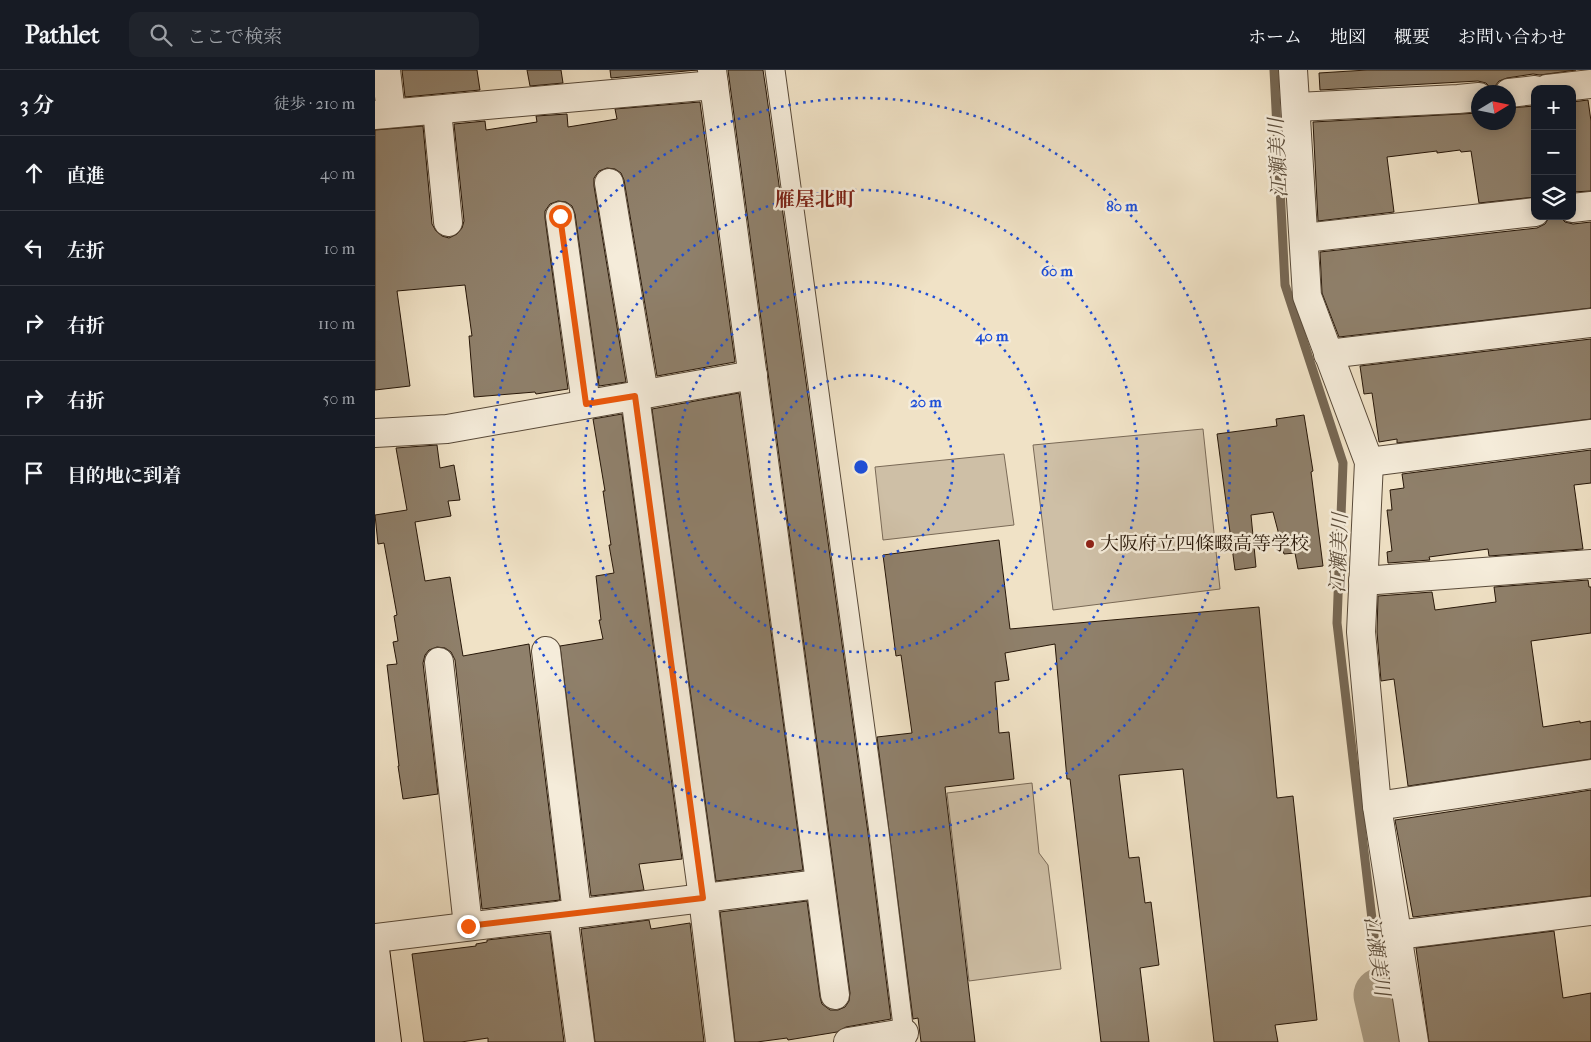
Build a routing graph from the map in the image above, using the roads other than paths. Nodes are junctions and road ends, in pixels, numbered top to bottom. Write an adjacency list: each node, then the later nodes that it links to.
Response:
1 (385, 70): 12 (street)
2 (775, 70): 43 (lane)
3 (1293, 70): 10 (street)
4 (713, 78): 11 (street); 22 (street)
5 (1591, 84): 6 (street)
6 (1576, 86)
7 (1531, 90): 8 (street)
8 (1516, 92)
9 (1471, 98): 10 (street)
10 (1297, 107): 19 (street)
11 (437, 110): 12 (street); 18 (street)
12 (383, 114)
13 (609, 183): 23 (street)
14 (1591, 206): 15 (street)
15 (1576, 208)
16 (1531, 212): 19 (street)
17 (560, 216): 24 (street)
18 (448, 222)
19 (1304, 238): 21 (street)
20 (1591, 323): 21 (street)
21 (1328, 354): 27 (street)
22 (753, 375): 23 (street); 34 (street)
23 (639, 395): 24 (street); 35 (street)
24 (586, 404): 25 (street)
25 (375, 433)
26 (1591, 434): 27 (street)
27 (1369, 462): 29 (street)
28 (1591, 564): 29 (street)
29 (1363, 581): 33 (street)
30 (545, 651): 37 (street)
31 (439, 662): 38 (street)
32 (1591, 774): 33 (street)
33 (1377, 806): 39 (street)
34 (819, 884): 35 (street); 42 (street)
35 (703, 898): 37 (street); 46 (street)
36 (1591, 911): 39 (street)
37 (570, 914): 38 (street); 45 (street)
38 (468, 926): 40 (street)
39 (1397, 935): 48 (street)
40 (375, 938)
41 (375, 949): 44 (street)
42 (835, 995)
43 (905, 1038): 47 (street)
44 (387, 1042)
45 (581, 1042)
46 (720, 1042)
47 (847, 1042)
48 (1414, 1042)

